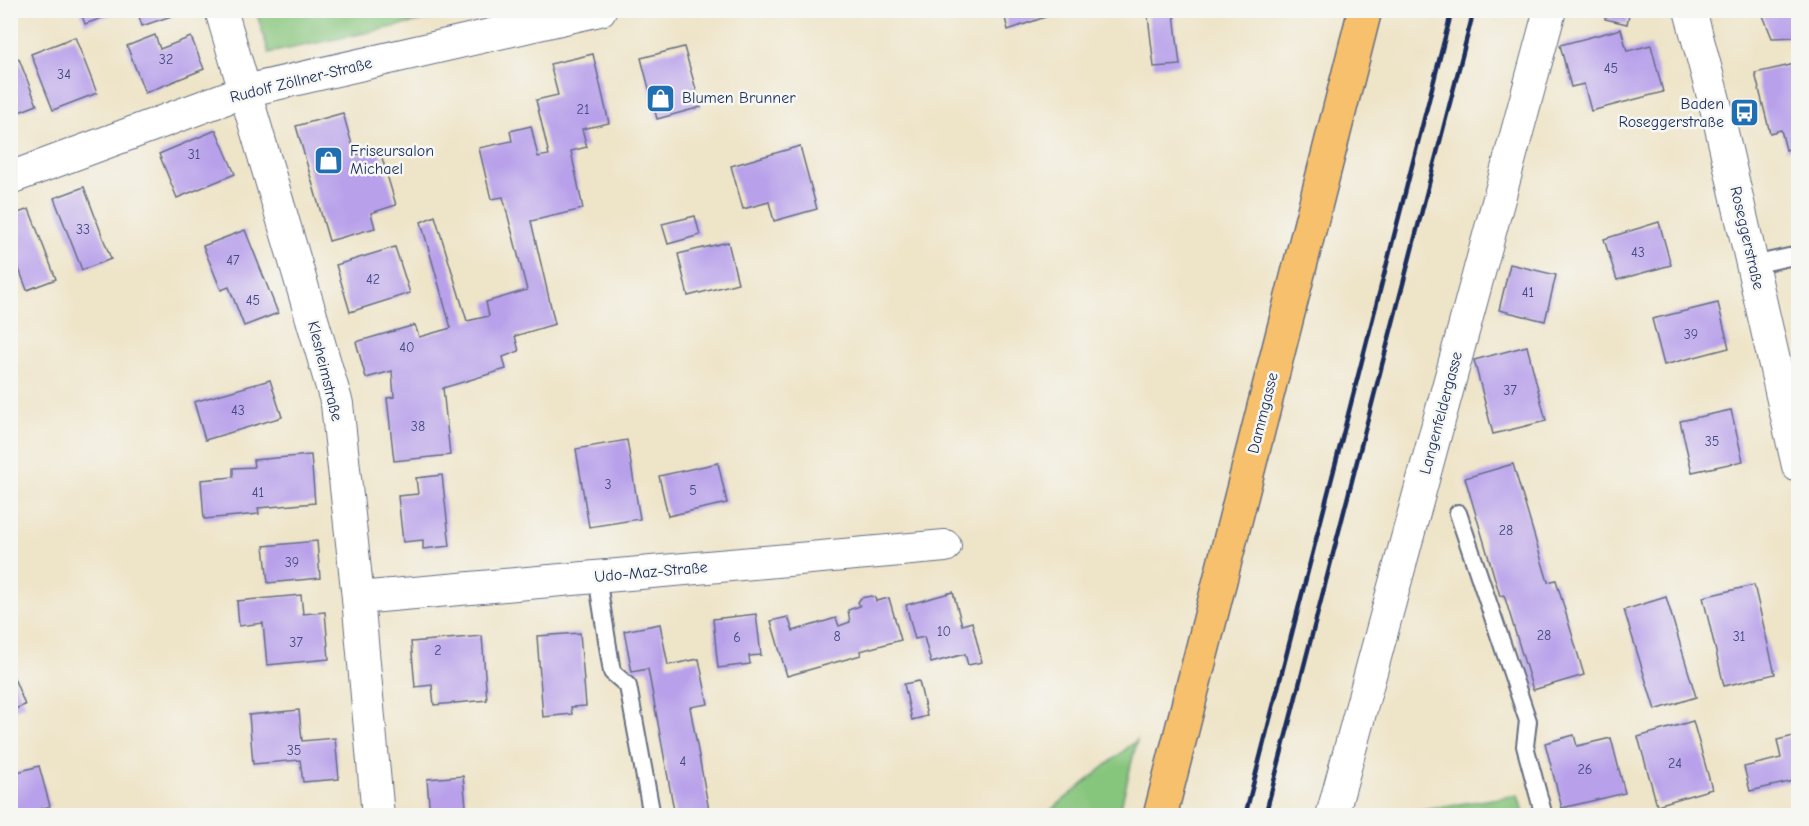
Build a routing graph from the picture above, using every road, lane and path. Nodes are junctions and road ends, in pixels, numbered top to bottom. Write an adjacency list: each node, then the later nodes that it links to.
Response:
1 (220, 10): 6 (street, Klesheimstraße)
2 (600, 10): 6 (street, Rudolf Zöllner-Straße)
3 (1365, 10): 17 (main road, Dammgasse)
4 (1550, 10): 18 (street, Langenfeldergasse)
5 (1690, 10): 9 (street, Roseggerstraße)
6 (245, 91): 7 (street, Rudolf Zöllner-Straße); 14 (street, Klesheimstraße)
7 (10, 178)
8 (1798, 255): 9 (lane)
9 (1753, 265): 10 (street, Roseggerstraße)
10 (1798, 466)
11 (1458, 513): 19 (lane)
12 (945, 546): 13 (street, Udo-Maz-Straße)
13 (597, 577): 14 (street, Udo-Maz-Straße); 16 (lane)
14 (358, 598): 15 (street, Klesheimstraße)
15 (378, 816)
16 (652, 816)
17 (1160, 816)
18 (1332, 816)
19 (1544, 816)

